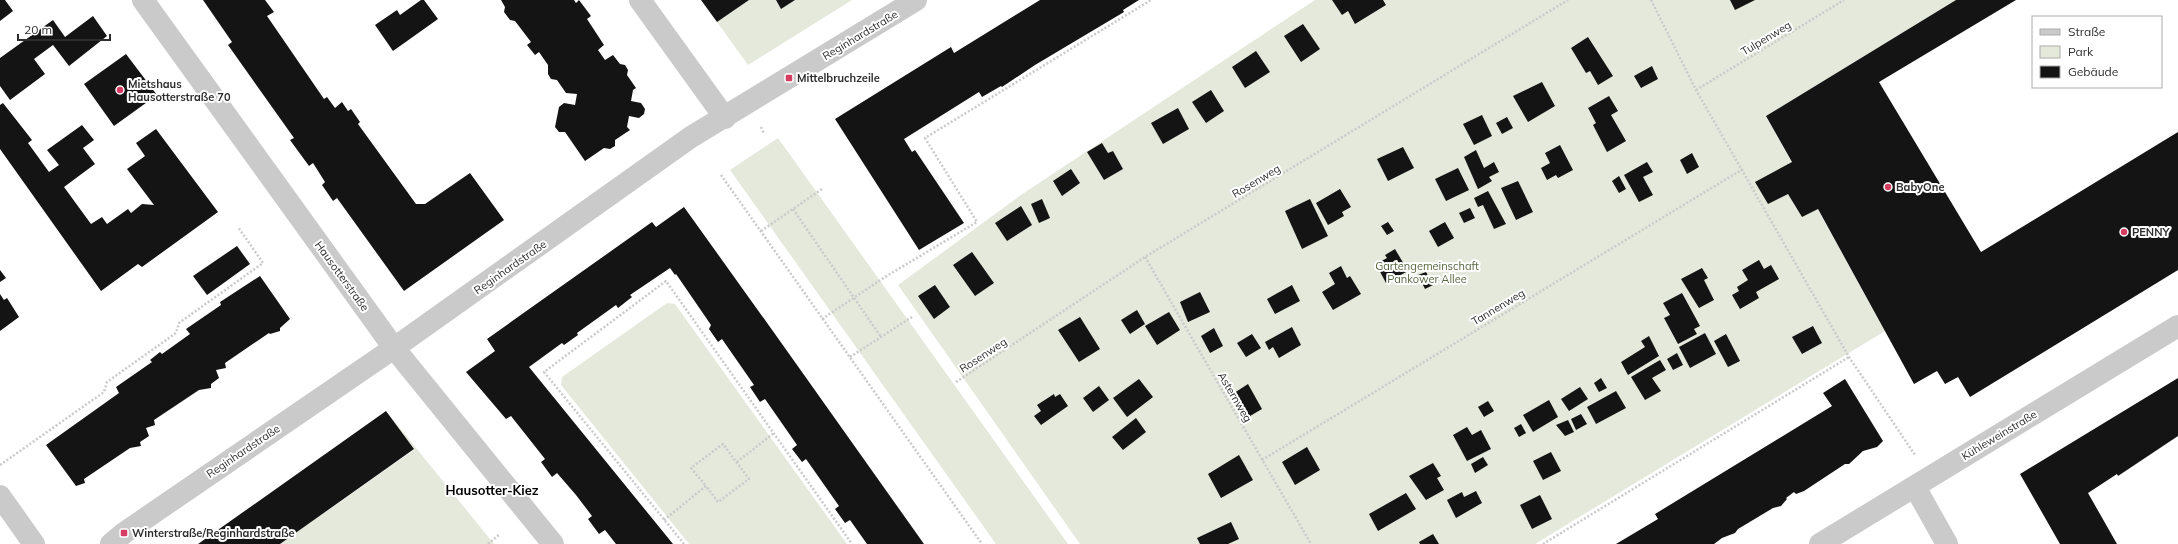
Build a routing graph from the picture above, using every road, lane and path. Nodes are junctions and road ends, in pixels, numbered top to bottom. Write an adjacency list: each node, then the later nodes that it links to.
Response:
1 (143, 0): 22 (street, Hausotterstraße)
2 (640, 0): 9 (street)
3 (916, 0): 9 (street, Reginhardstraße)
4 (1151, 0): 17 (path)
5 (1568, 0): 16 (path, Rosenweg)
6 (1651, 0): 8 (path)
7 (1844, 0): 8 (path, Tulpenweg)
8 (1696, 90): 10 (path)
9 (725, 118): 22 (street, Reginhardstraße)
10 (1743, 169): 24 (path); 28 (path, Tannenweg)
11 (721, 175): 15 (path)
12 (822, 189): 13 (path)
13 (793, 209): 15 (path); 17 (path)
14 (238, 227): 30 (path)
15 (761, 231): 19 (path)
16 (1145, 257): 25 (path, Rosenweg); 28 (path, Asternweg)
17 (853, 298): 19 (path); 21 (path)
18 (912, 317): 21 (path)
19 (822, 319): 23 (path)
20 (2178, 326): 32 (street, Kühleweinstraße)
21 (881, 337): 23 (path)
22 (394, 348): 37 (street, Reginhardstraße); 39 (street, Hausotterstraße)
23 (850, 357): 42 (path)
24 (1849, 357): 27 (path); 44 (path)
25 (956, 382)
26 (774, 433): 29 (path); 34 (path); 41 (path)
27 (1913, 452)
28 (1262, 460): 43 (path, Asternweg)
29 (737, 462): 31 (path); 31 (path)
30 (0, 465)
31 (706, 486): 34 (path)
32 (1914, 487): 45 (street, Kühleweinstraße); 46 (street)
33 (0, 496): 36 (street)
34 (664, 520): 40 (path)
35 (500, 534): 38 (path)
36 (34, 544)
37 (111, 544)
38 (488, 544)
39 (553, 544)
40 (684, 544)
41 (852, 544)
42 (982, 544)
43 (1311, 544)
44 (1543, 544)
45 (1820, 544)
46 (1948, 544)

